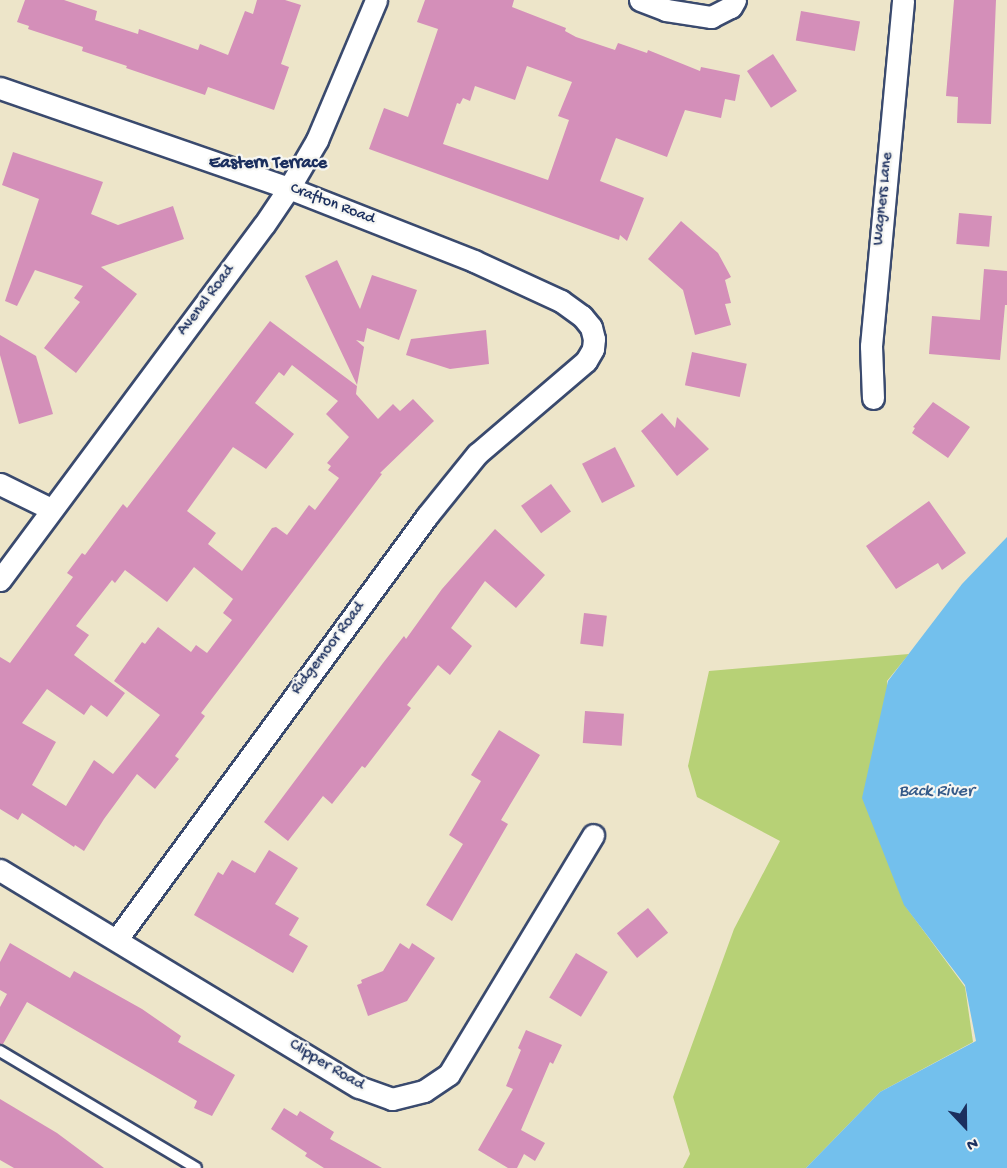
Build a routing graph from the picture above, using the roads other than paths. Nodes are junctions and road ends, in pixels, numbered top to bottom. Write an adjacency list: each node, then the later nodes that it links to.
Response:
1 (375, 0): 6 (street, Avenal Road)
2 (640, 0): 4 (street)
3 (903, 0): 8 (street, Wagners Lane)
4 (733, 4)
5 (0, 88): 6 (street, Crafton Road)
6 (289, 188): 7 (street, Crafton Road); 10 (street, Avenal Road)
7 (566, 380): 14 (street, Ridgemoor Road)
8 (873, 398)
9 (0, 484): 10 (street)
10 (51, 509): 11 (street, Avenal Road)
11 (0, 580)
12 (593, 835): 14 (street, Clipper Road)
13 (0, 870): 14 (street, Clipper Road)
14 (117, 939)
15 (0, 1052): 16 (lane)
16 (196, 1168)

